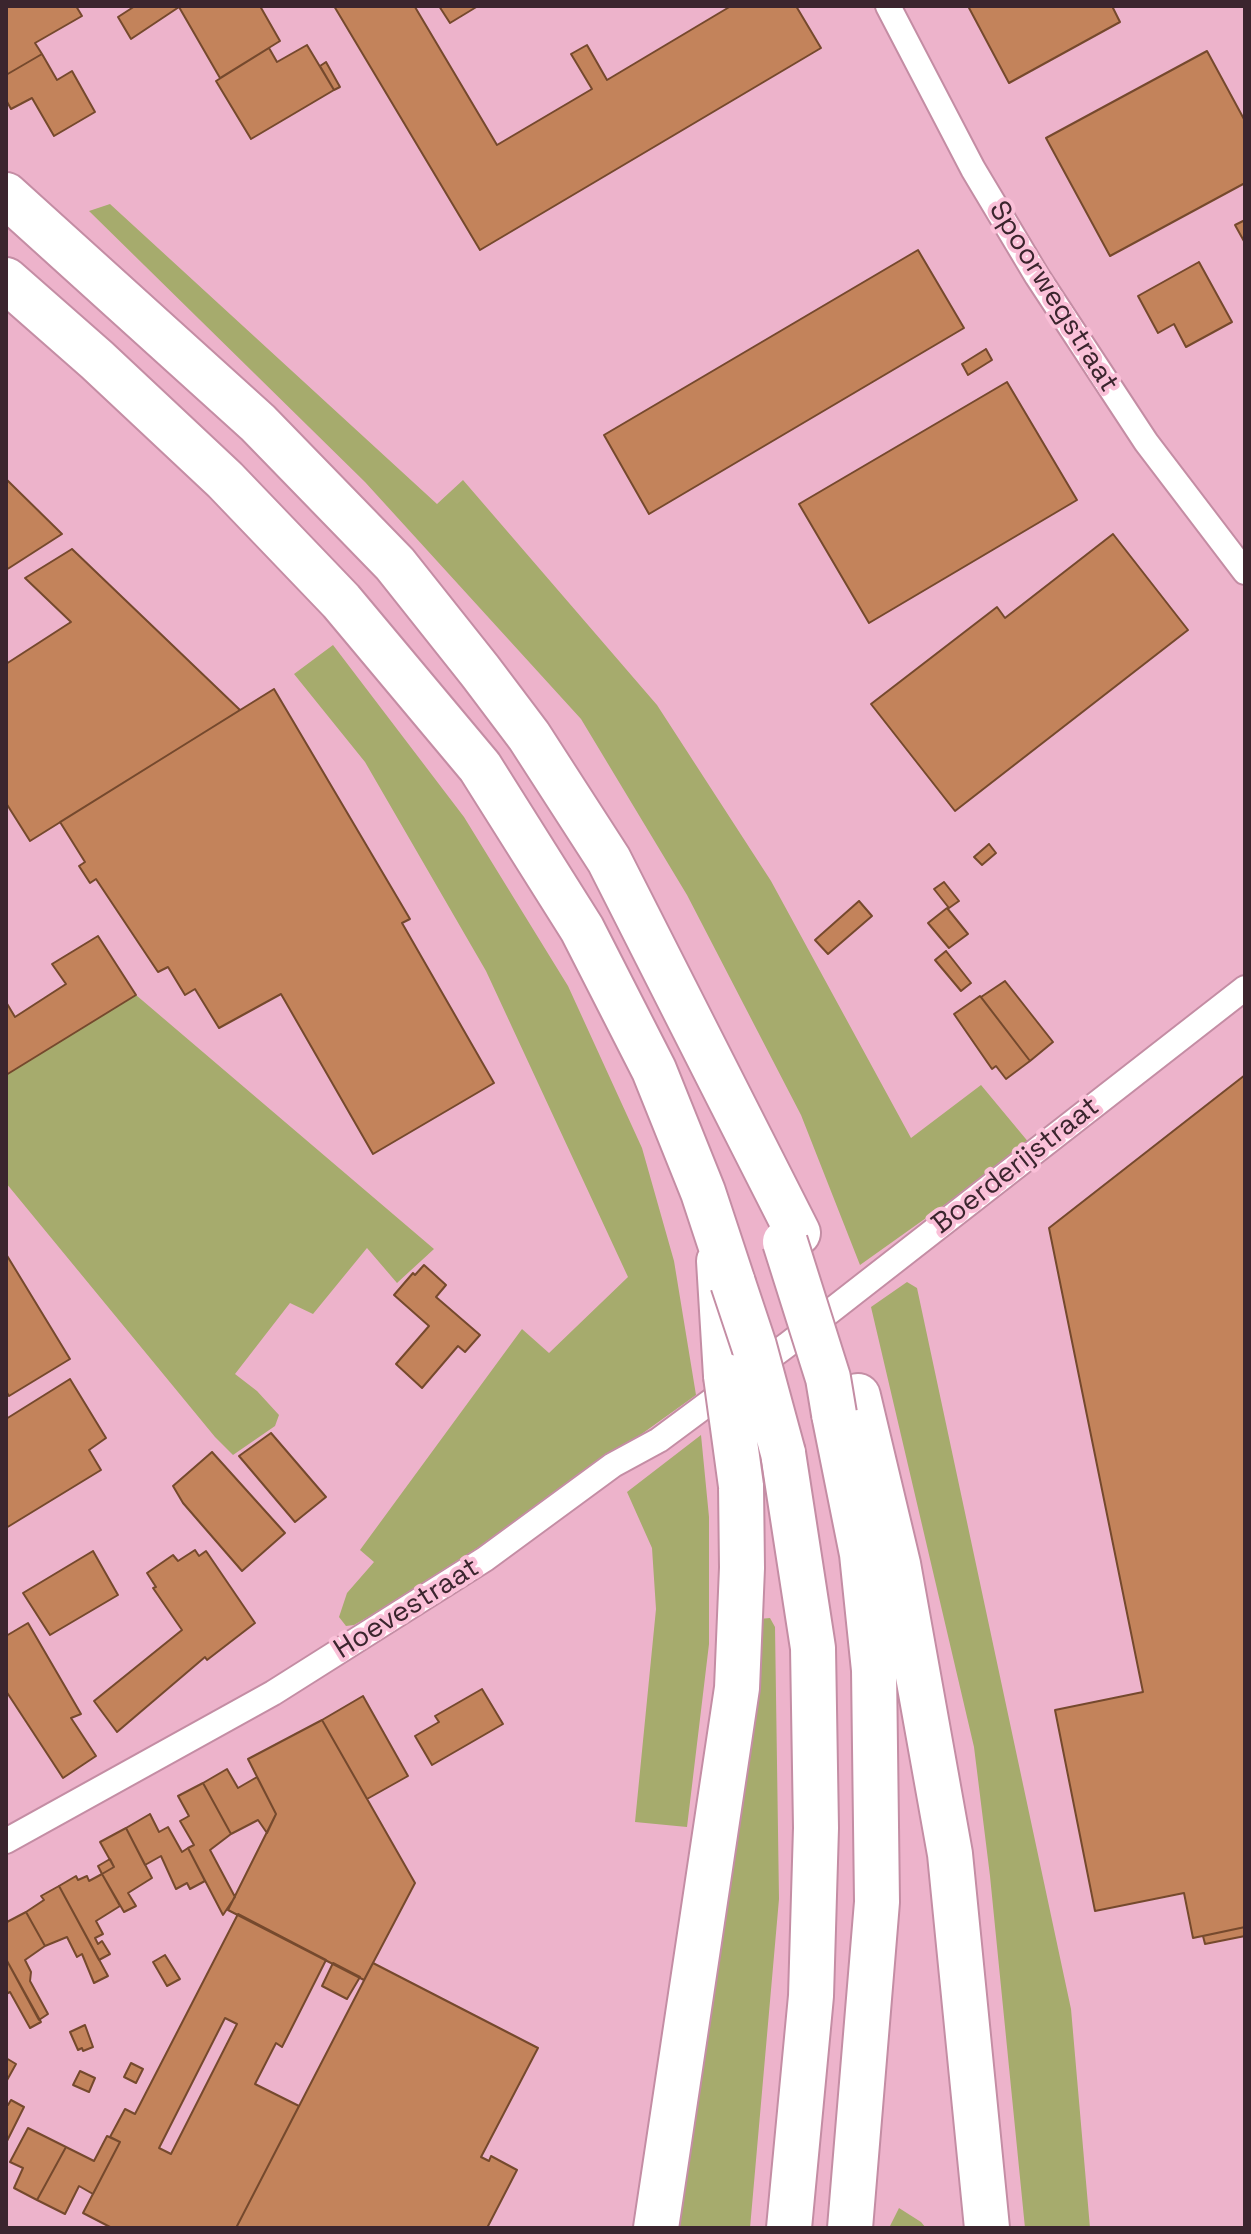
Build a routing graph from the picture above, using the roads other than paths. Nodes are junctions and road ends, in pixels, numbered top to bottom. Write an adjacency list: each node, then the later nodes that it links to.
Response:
1 (888, 6): 4 (street, Spoorwegstraat)
2 (6, 195): 8 (highway)
3 (6, 280): 6 (highway)
4 (1245, 572)
5 (1245, 988): 7 (street, Boerderijstraat)
6 (727, 1288): 10 (highway, bridge); 11 (highway, bridge)
7 (787, 1345): 9 (street, Hoevestraat)
8 (846, 1405): 12 (highway); 13 (highway)
9 (6, 1841)
10 (656, 2228)
11 (789, 2228)
12 (850, 2228)
13 (987, 2228)

